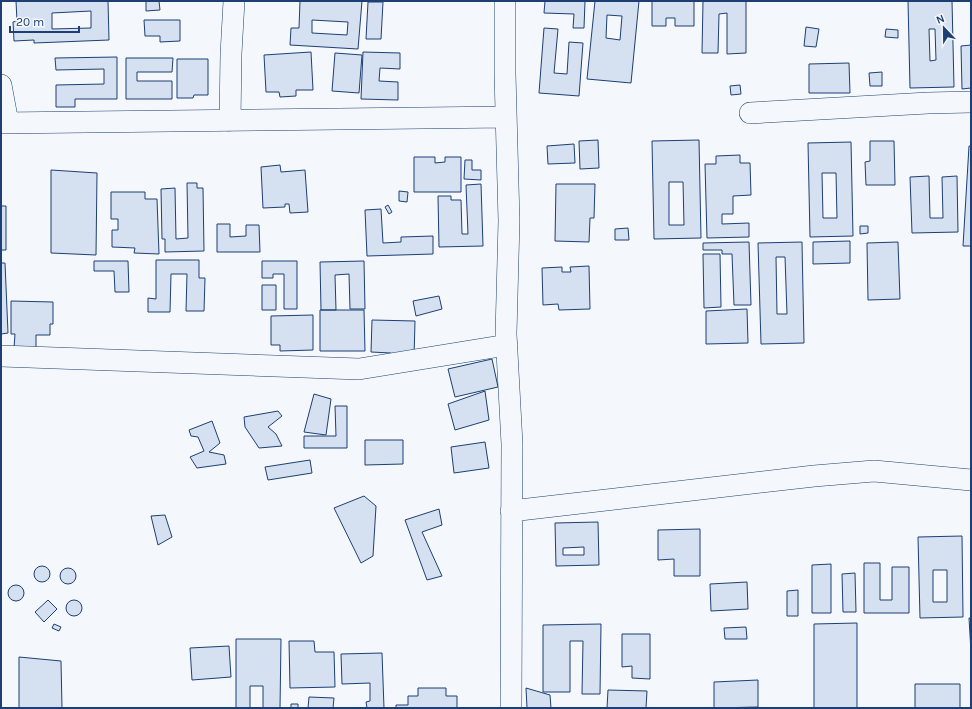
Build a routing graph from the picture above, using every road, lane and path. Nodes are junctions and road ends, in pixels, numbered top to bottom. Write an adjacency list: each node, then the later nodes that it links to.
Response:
1 (234, 1): 7 (street)
2 (505, 1): 6 (street)
3 (1, 85): 8 (street)
4 (971, 102): 5 (street)
5 (750, 113)
6 (506, 117): 7 (street); 9 (street)
7 (230, 121): 8 (street)
8 (4, 123)
9 (507, 345): 10 (street); 12 (street)
10 (1, 356)
11 (971, 480): 12 (street)
12 (511, 511): 13 (street)
13 (511, 708)

